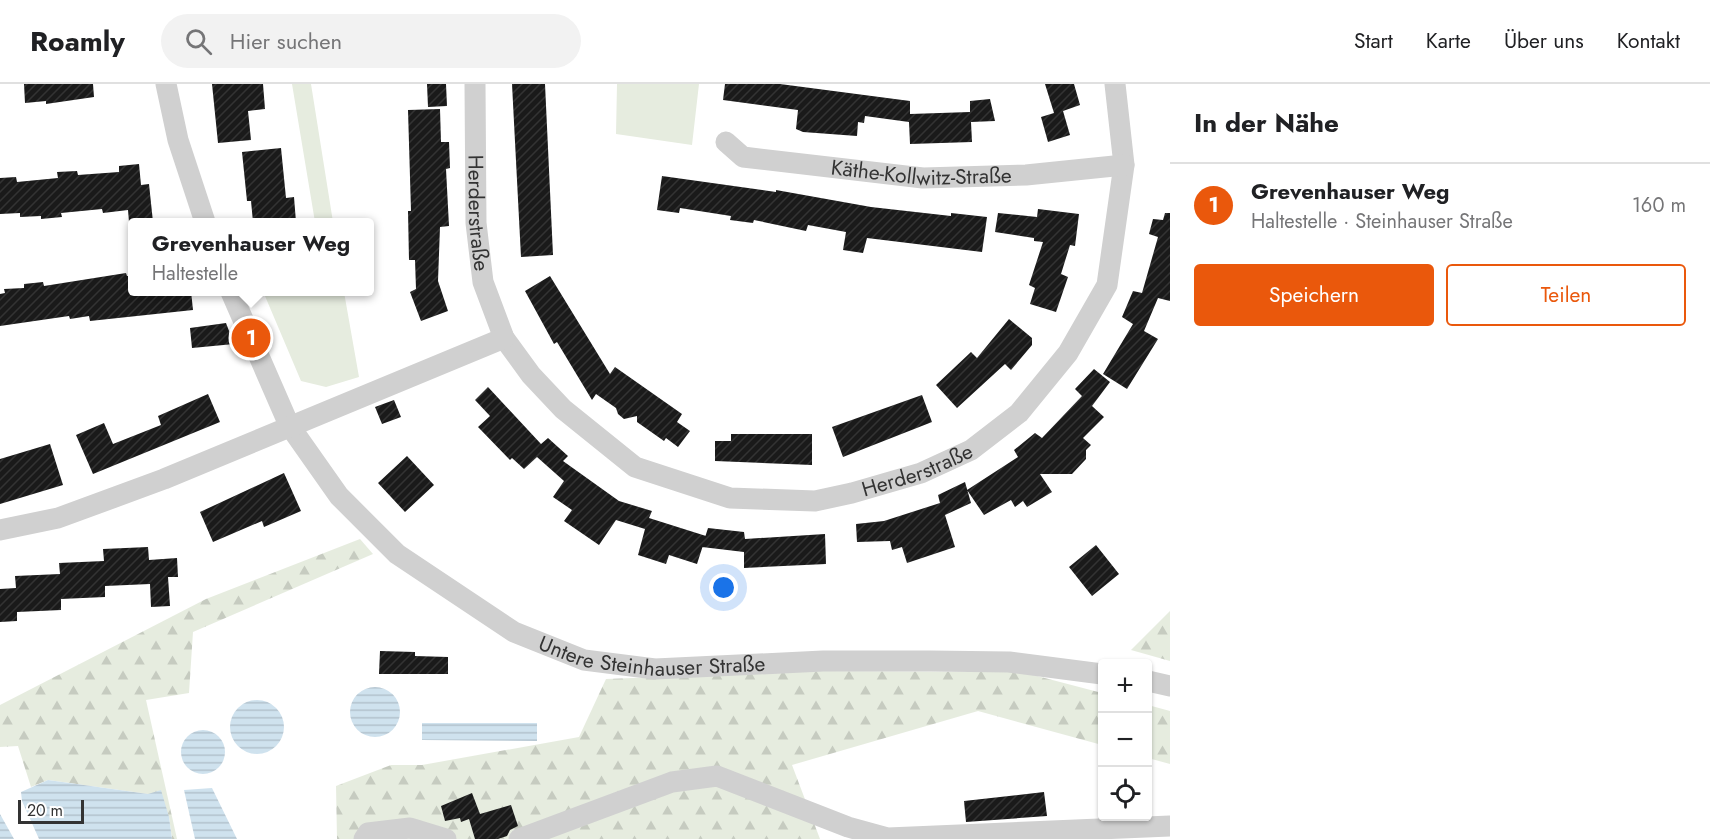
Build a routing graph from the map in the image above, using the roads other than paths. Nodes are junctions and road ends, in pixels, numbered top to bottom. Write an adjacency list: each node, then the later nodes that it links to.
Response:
1 (166, 84): 6 (street)
2 (476, 84): 8 (street, Herderstraße)
3 (1115, 84): 5 (street, Herderstraße)
4 (726, 142): 5 (street, Käthe-Kollwitz-Straße)
5 (1124, 165): 8 (street, Herderstraße)
6 (204, 218)
7 (233, 296): 9 (street, Untere Steinhauser Straße)
8 (504, 338): 9 (street)
9 (289, 425): 10 (street); 11 (street, Untere Steinhauser Straße)
10 (0, 530)
11 (1098, 673)
12 (1152, 682): 13 (street)
13 (1170, 686)
14 (1170, 826): 17 (street)
15 (363, 839): 16 (street)
16 (446, 839)
17 (519, 839)

